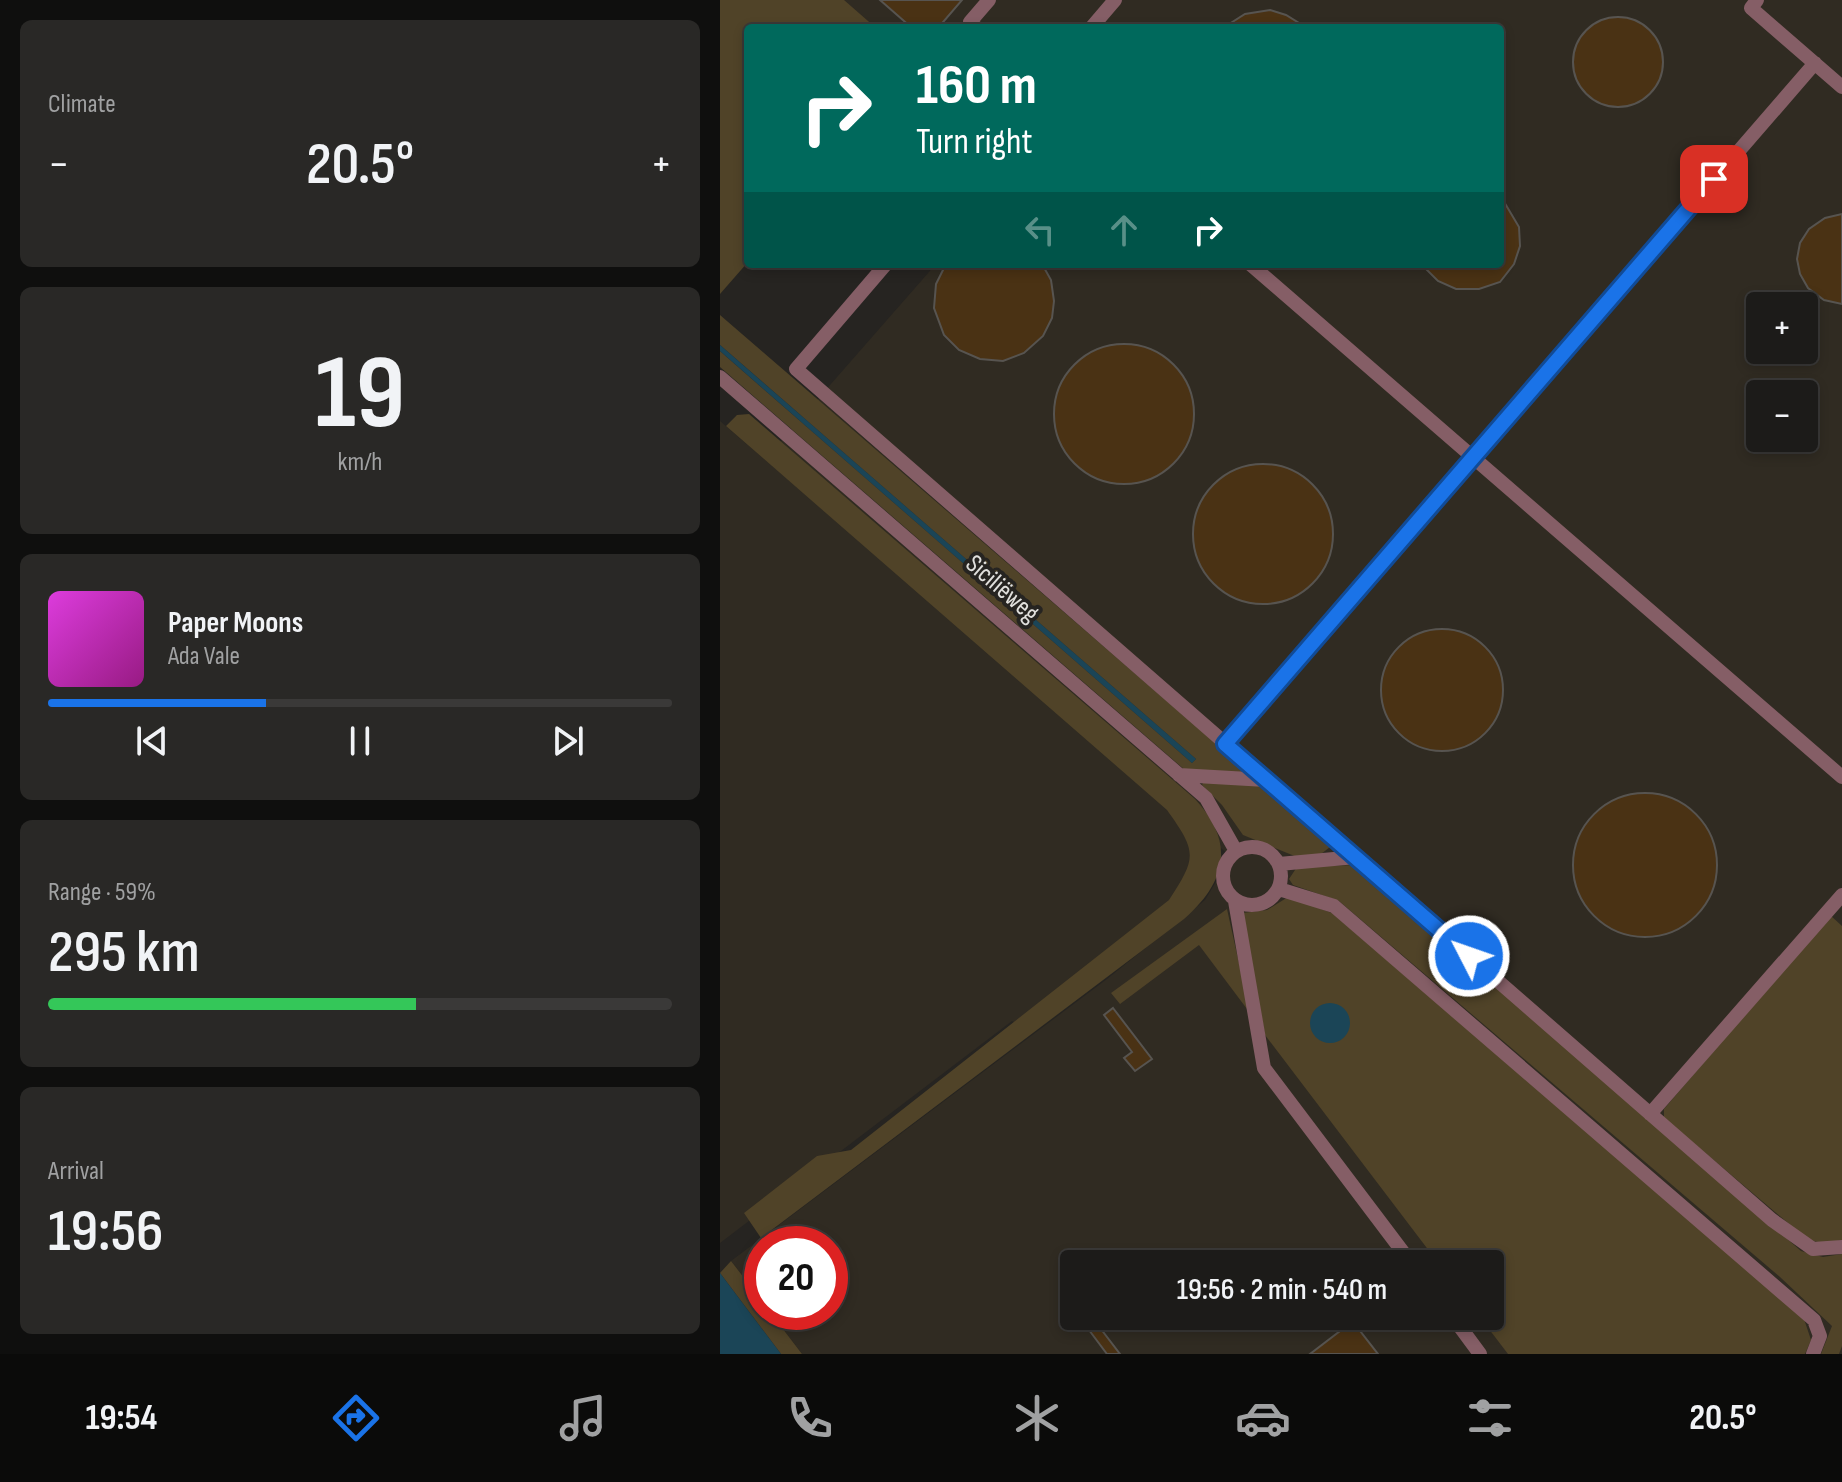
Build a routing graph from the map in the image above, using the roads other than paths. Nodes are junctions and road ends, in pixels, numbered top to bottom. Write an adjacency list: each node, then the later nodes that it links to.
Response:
1 (989, 0): 4 (street)
2 (1115, 0): 5 (street)
3 (1750, 3): 6 (street)
4 (972, 24)
5 (1094, 24)
6 (1815, 63): 7 (street); 11 (street)
7 (1842, 87)
8 (883, 268): 12 (street)
9 (1255, 268): 11 (street)
10 (720, 377): 13 (street, Siciliëweg)
11 (1474, 457): 12 (street); 14 (street)
12 (1225, 744): 15 (street)
13 (1179, 775): 15 (street); 16 (street, Siciliëweg)
14 (1842, 777)
15 (1266, 780): 17 (street)
16 (1236, 851): 18 (street); 21 (street)
17 (1356, 857): 18 (street); 22 (street)
18 (1279, 864): 19 (street)
19 (1279, 889): 21 (street); 27 (street)
20 (1842, 895): 22 (street)
21 (1235, 901): 24 (street)
22 (1650, 1114): 23 (street)
23 (1842, 1247)
24 (1401, 1250)
25 (1462, 1330): 26 (street)
26 (1480, 1354)
27 (1813, 1354)

